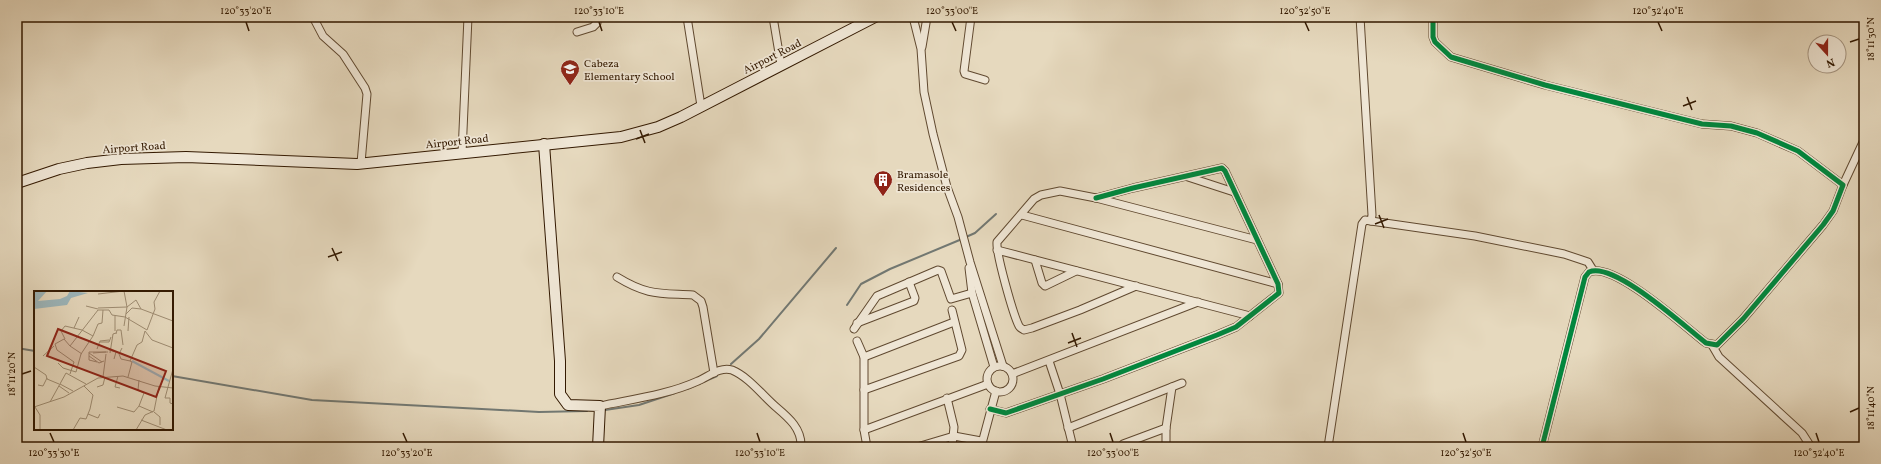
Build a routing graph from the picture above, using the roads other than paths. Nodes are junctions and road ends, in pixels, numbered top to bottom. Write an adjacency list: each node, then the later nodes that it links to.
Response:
1 (313, 17): 20 (street)
2 (468, 17): 19 (street)
3 (597, 17): 12 (street)
4 (687, 17): 16 (street)
5 (773, 17): 14 (street)
6 (875, 17): 14 (main road, Airport Road)
7 (913, 17): 13 (street)
8 (927, 17): 13 (street)
9 (971, 17): 15 (street)
10 (1360, 17): 27 (street)
11 (1433, 17): 23 (street)
12 (577, 32)
13 (921, 49): 31 (street)
14 (781, 65): 16 (main road, Airport Road)
15 (985, 80)
16 (701, 106): 18 (main road, Airport Road)
17 (1864, 140): 23 (street)
18 (544, 144): 19 (main road, Airport Road); 60 (main road)
19 (462, 153): 20 (main road, Airport Road)
20 (361, 163): 22 (main road, Airport Road)
21 (1188, 177): 24 (street); 24 (street); 25 (street)
22 (17, 183)
23 (1843, 185): 46 (street)
24 (1234, 192): 28 (street)
25 (1096, 198): 26 (street); 28 (street)
26 (1022, 215): 29 (street); 36 (street)
27 (1372, 221): 32 (street); 75 (street)
28 (1257, 240): 36 (street)
29 (997, 250): 30 (street); 37 (street)
30 (1035, 260): 33 (street); 33 (street)
31 (970, 262): 38 (street); 43 (street)
32 (1593, 270): 46 (street); 76 (street)
33 (1076, 271): 37 (street)
34 (617, 277): 51 (street)
35 (909, 282): 35 (street); 38 (street)
36 (1278, 284): 41 (street)
37 (1136, 286): 39 (street)
38 (972, 293): 44 (street)
39 (1198, 302): 41 (street); 48 (street)
40 (952, 310): 42 (street)
41 (1250, 316): 58 (street)
42 (954, 322): 47 (street); 56 (street)
43 (990, 328): 44 (street); 49 (street)
44 (982, 330): 50 (street)
45 (857, 341): 47 (street)
46 (1712, 345): 77 (street)
47 (864, 357): 56 (street)
48 (1049, 361): 52 (street); 58 (street)
49 (1003, 366): 50 (street); 52 (street)
50 (994, 367): 54 (street)
51 (714, 373): 60 (street); 69 (street)
52 (1012, 374): 57 (street)
53 (1182, 383): 55 (street)
54 (988, 384): 57 (street); 59 (street)
55 (1172, 387): 62 (street); 63 (street)
56 (864, 390): 64 (street)
57 (996, 391): 61 (street)
58 (1060, 394): 61 (street); 62 (street)
59 (947, 398): 64 (street); 65 (street)
60 (600, 406): 68 (main road)
61 (990, 409): 66 (street)
62 (1068, 428): 73 (street)
63 (1166, 428): 67 (street); 74 (street)
64 (864, 430): 70 (street)
65 (954, 436): 66 (street); 71 (street); 72 (street)
66 (981, 444)
67 (1123, 444)
68 (598, 447)
69 (801, 447)
70 (867, 447)
71 (917, 447)
72 (952, 447)
73 (1073, 447)
74 (1166, 447)
75 (1328, 447)
76 (1542, 447)
77 (1811, 447)

